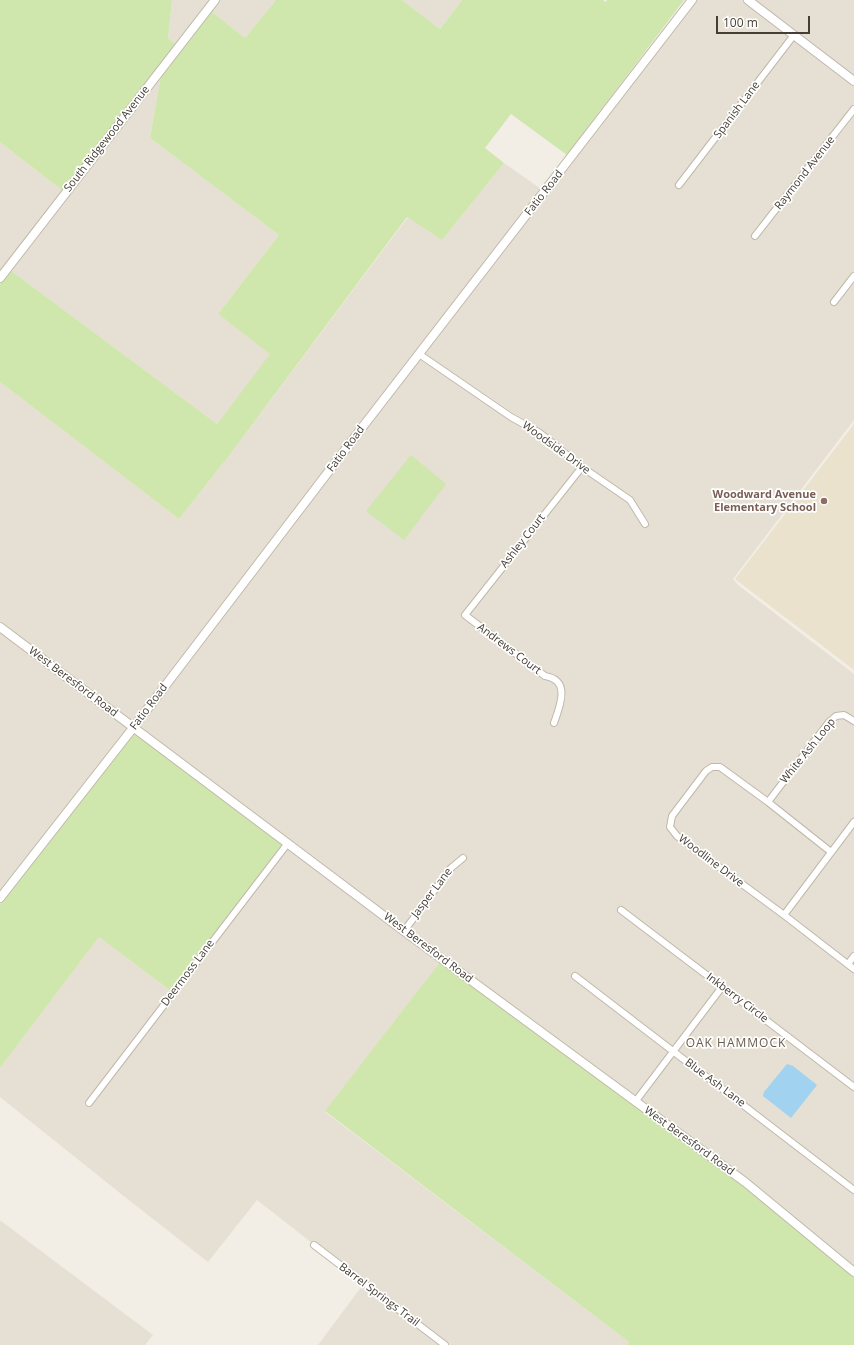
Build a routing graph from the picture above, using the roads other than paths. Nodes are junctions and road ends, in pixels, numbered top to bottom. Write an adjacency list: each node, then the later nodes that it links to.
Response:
1 (215, 0): 10 (street, South Ridgewood Avenue)
2 (692, 0): 12 (street, Fatio Road)
3 (748, 0): 4 (street)
4 (794, 35): 5 (street); 7 (street, Spanish Lane)
5 (854, 81)
6 (854, 109): 8 (street, Raymond Avenue)
7 (679, 185)
8 (755, 236)
9 (854, 276): 11 (street)
10 (0, 278)
11 (834, 302)
12 (419, 354): 13 (street, Woodside Drive); 19 (street, Fatio Road)
13 (582, 467): 14 (street, Woodside Drive); 15 (street, Ashley Court)
14 (645, 524)
15 (465, 615): 18 (street, Andrews Court)
16 (0, 627): 19 (street, West Beresford Road)
17 (854, 721): 20 (street, White Ash Loop)
18 (554, 723)
19 (133, 728): 22 (street, West Beresford Road); 25 (street, Fatio Road)
20 (768, 802): 23 (street, Woodline Drive); 27 (street, Woodline Drive)
21 (854, 822): 23 (street)
22 (288, 843): 28 (street, West Beresford Road); 37 (street, Deermoss Lane)
23 (831, 852): 27 (street)
24 (463, 858): 28 (street, Jasper Lane)
25 (0, 898)
26 (621, 910): 33 (street, Inkberry Circle)
27 (784, 915): 30 (street, Woodline Drive)
28 (404, 931): 36 (street, West Beresford Road)
29 (854, 956): 30 (street)
30 (848, 964): 31 (street, Woodline Drive)
31 (854, 969)
32 (575, 976): 34 (street, Blue Ash Lane)
33 (722, 987): 34 (street); 35 (street, Inkberry Circle)
34 (673, 1052): 36 (street); 38 (street, Blue Ash Lane)
35 (854, 1086)
36 (636, 1102): 40 (street, West Beresford Road)
37 (89, 1103)
38 (854, 1190)
39 (314, 1245): 41 (street, Barrel Springs Trail)
40 (854, 1272)
41 (445, 1345)

